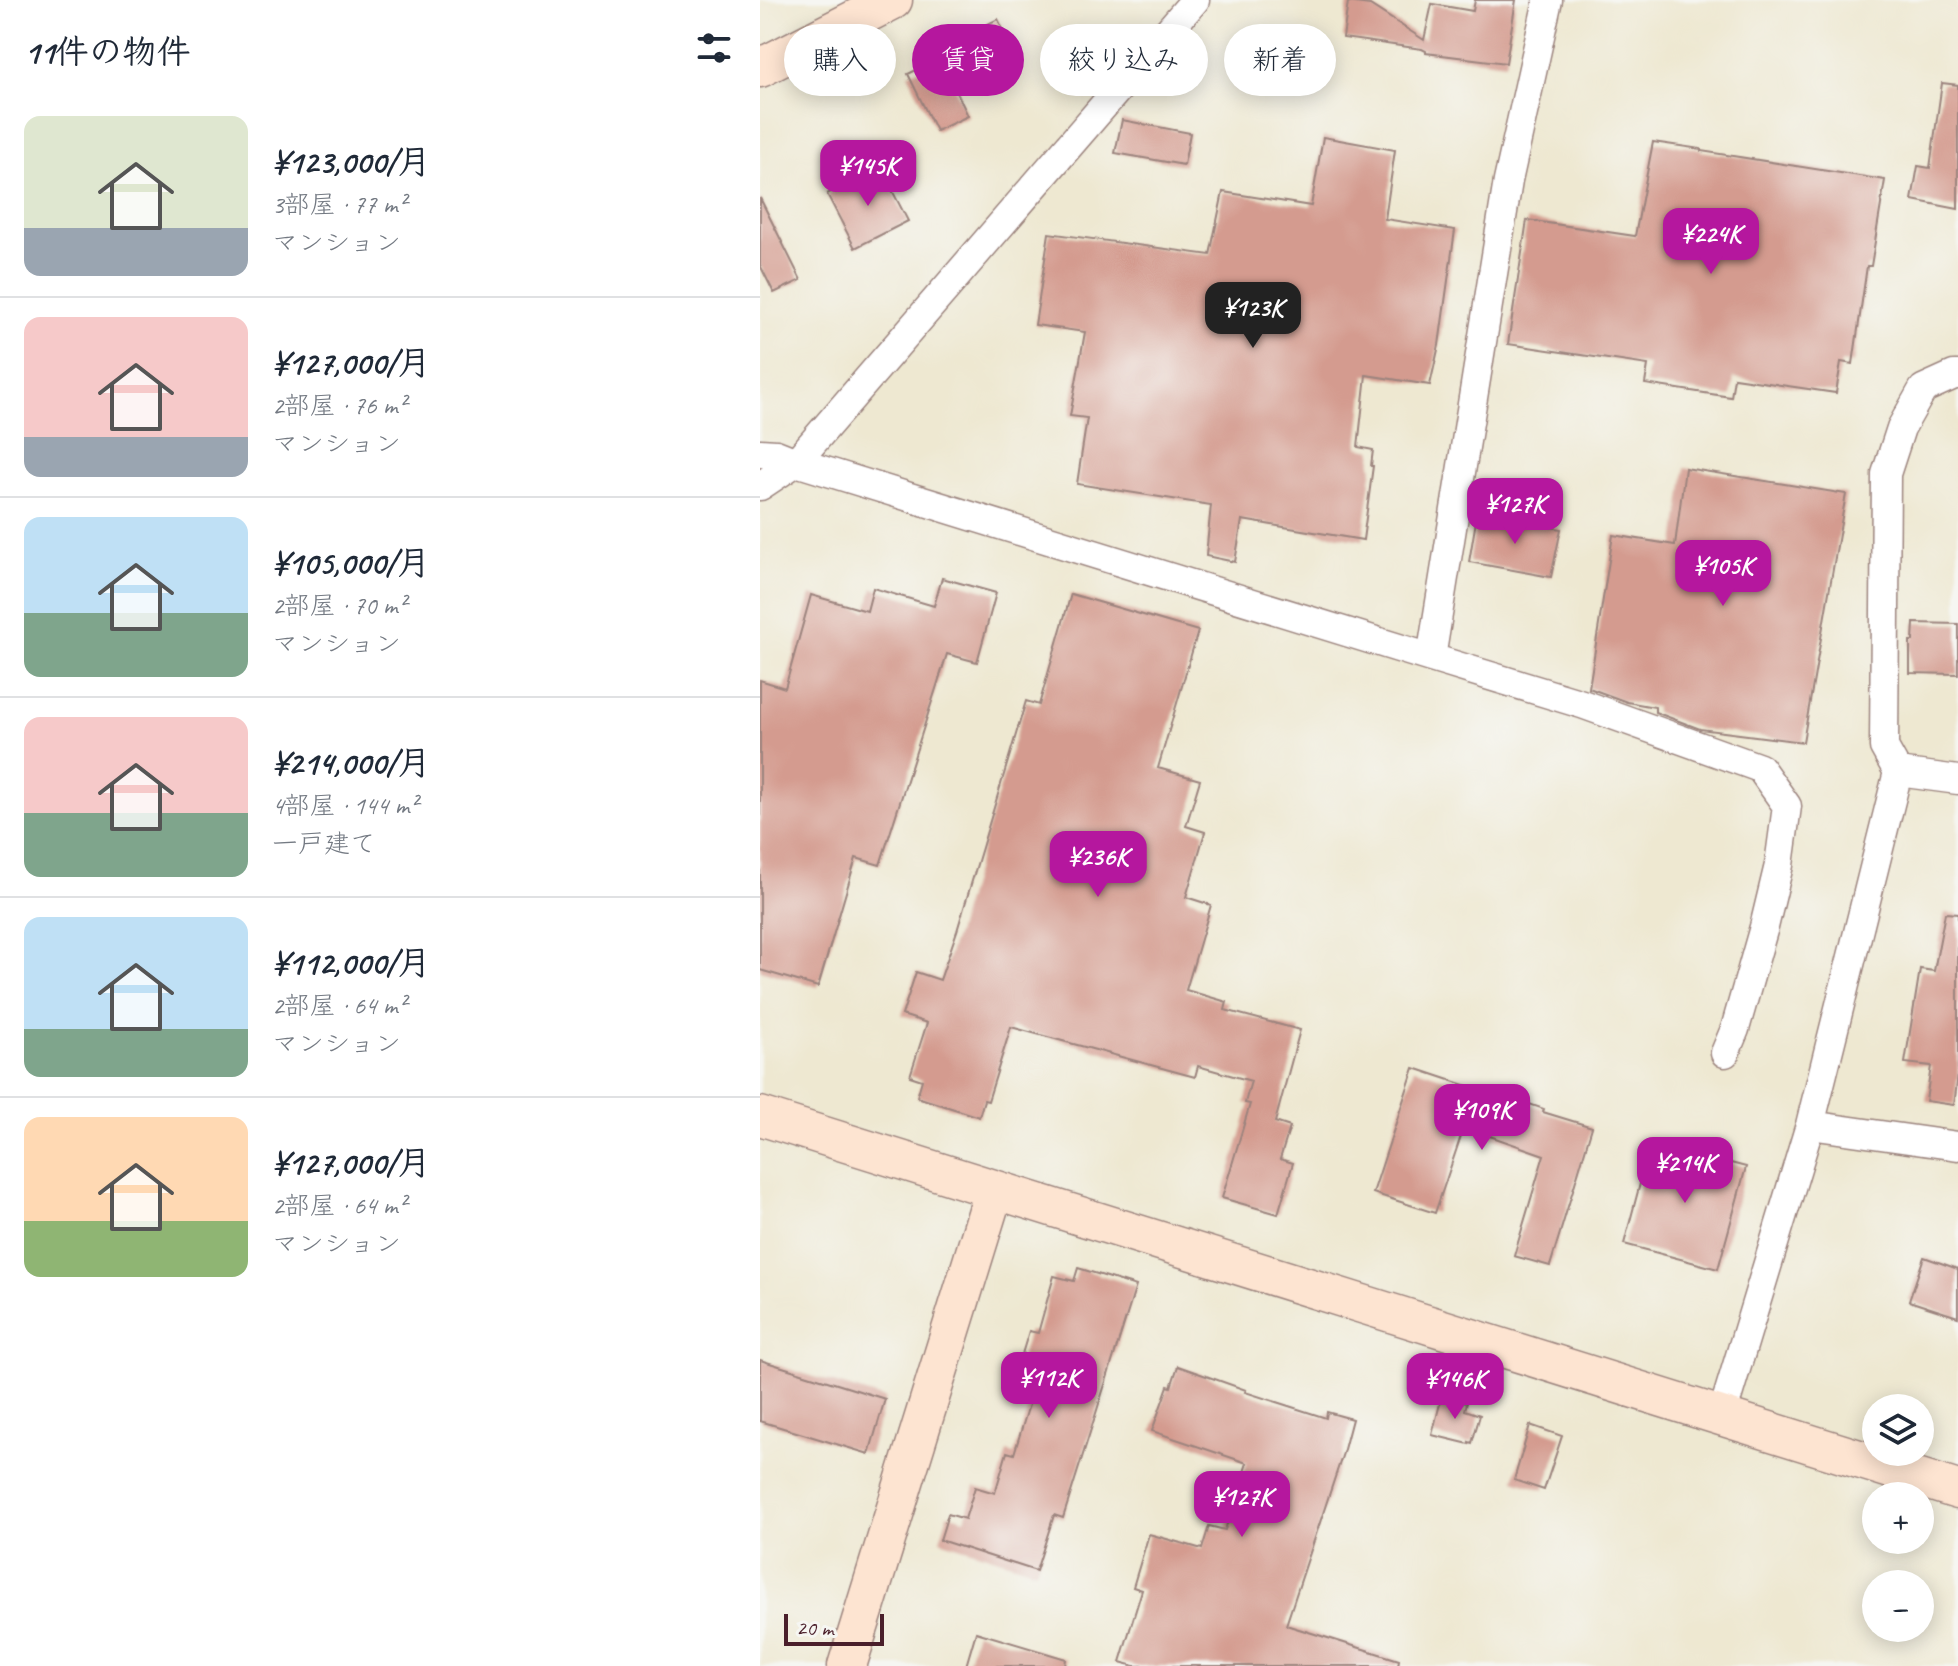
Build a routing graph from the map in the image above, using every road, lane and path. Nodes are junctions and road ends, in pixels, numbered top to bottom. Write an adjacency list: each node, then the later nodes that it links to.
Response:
1 (893, 0): 4 (street)
2 (1195, 0): 7 (street)
3 (1548, 0): 9 (street)
4 (760, 68)
5 (1958, 375): 10 (street)
6 (760, 453): 7 (street)
7 (796, 462): 8 (street); 9 (street)
8 (760, 486)
9 (1431, 658): 12 (street)
10 (1898, 772): 11 (street); 14 (street)
11 (1958, 780)
12 (1725, 1053)
13 (760, 1116): 16 (street)
14 (1810, 1125): 15 (street); 17 (street)
15 (1958, 1146)
16 (994, 1191): 17 (street); 19 (street)
17 (1722, 1415): 18 (street)
18 (1958, 1490)
19 (847, 1666)

